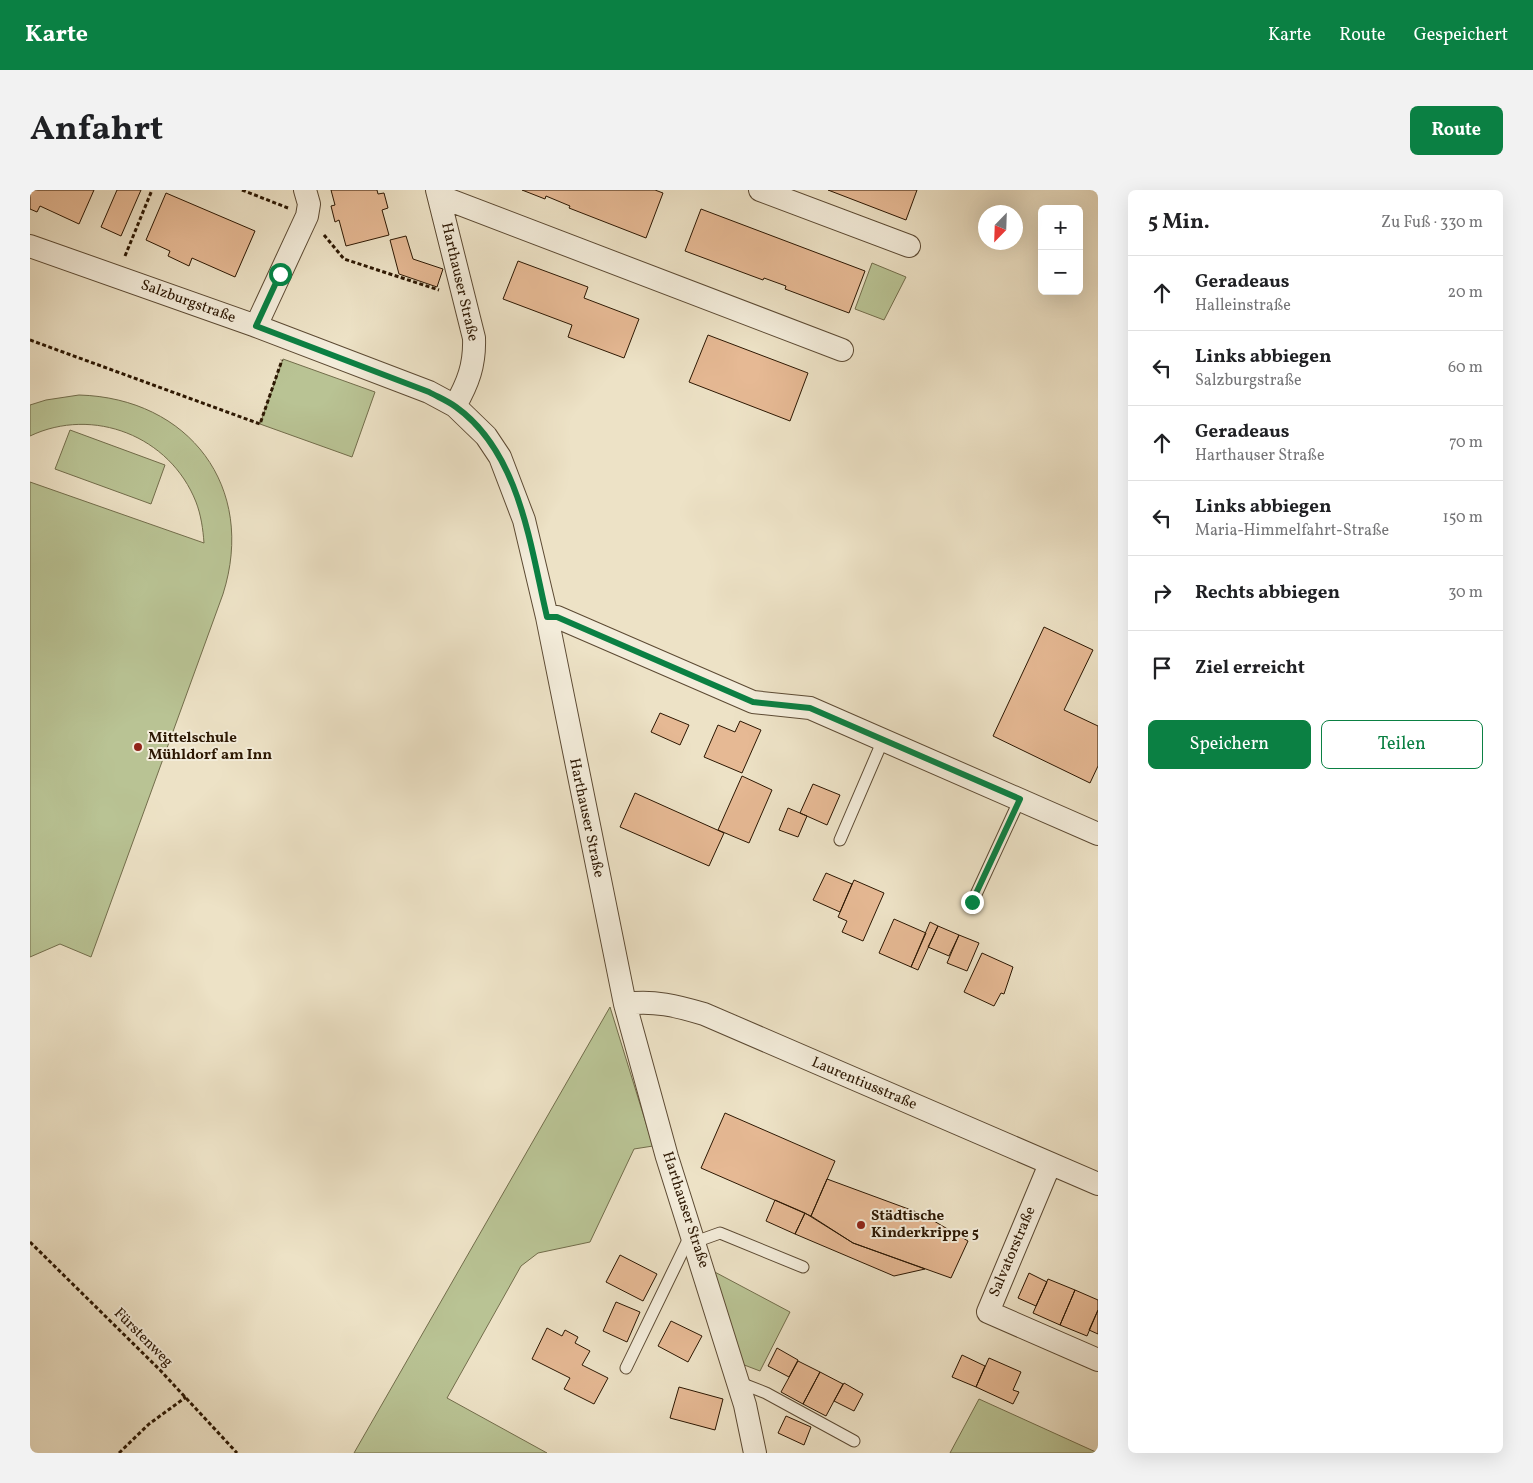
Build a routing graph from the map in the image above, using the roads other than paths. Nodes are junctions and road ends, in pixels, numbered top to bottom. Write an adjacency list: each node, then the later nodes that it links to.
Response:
1 (305, 190): 6 (street)
2 (760, 190): 5 (street)
3 (438, 193): 7 (street, Harthauser Straße); 8 (street, Harthauser Straße)
4 (30, 246): 6 (street, Salzburgstraße)
5 (909, 246)
6 (256, 326): 8 (street, Salzburgstraße)
7 (842, 350)
8 (455, 406): 9 (street, Harthauser Straße)
9 (547, 617): 10 (street); 15 (street, Harthauser Straße)
10 (883, 740): 11 (street); 13 (lane)
11 (1020, 799): 12 (street); 14 (lane)
12 (1098, 834)
13 (840, 840)
14 (972, 902)
15 (625, 1004): 16 (street, Laurentiusstraße); 18 (street, Harthauser Straße)
16 (1050, 1164): 17 (street, Laurentiusstraße); 20 (street, Salvatorstraße)
17 (1098, 1184)
18 (694, 1237): 19 (lane); 21 (lane); 22 (street, Harthauser Straße)
19 (803, 1267)
20 (1098, 1360)
21 (626, 1368)
22 (738, 1382): 23 (lane); 24 (street, Harthauser Straße)
23 (854, 1441)
24 (755, 1453)

